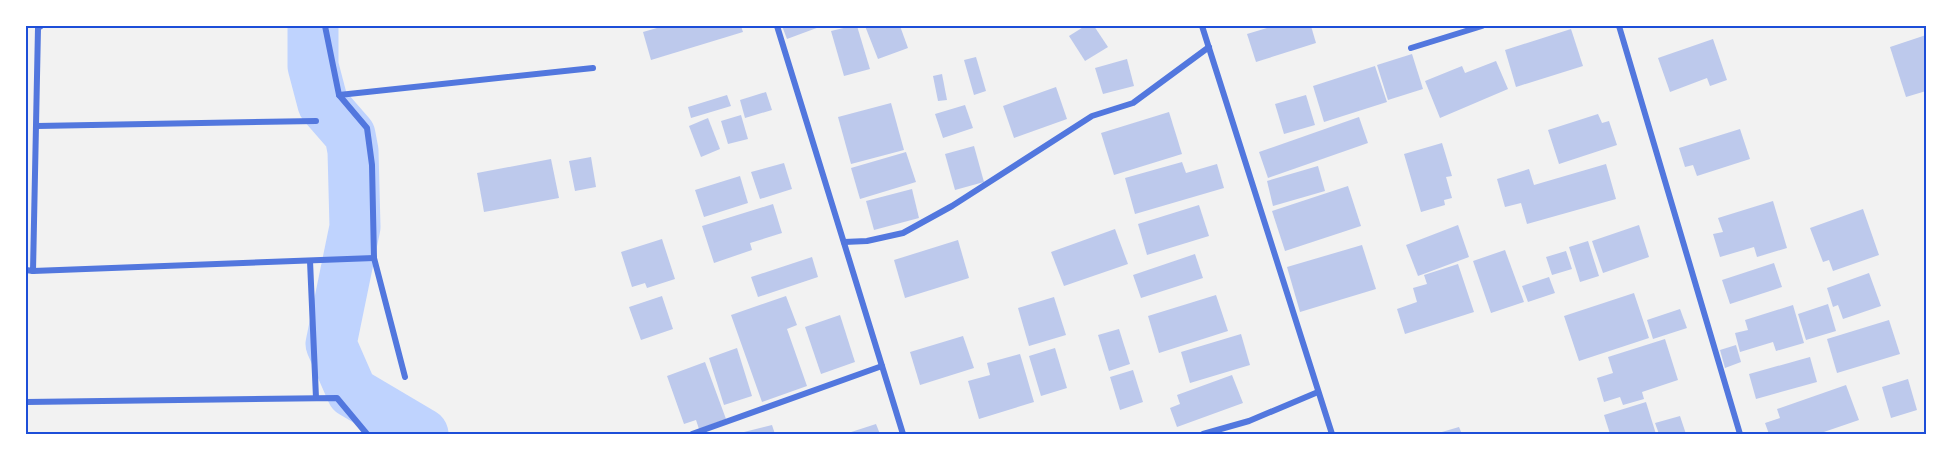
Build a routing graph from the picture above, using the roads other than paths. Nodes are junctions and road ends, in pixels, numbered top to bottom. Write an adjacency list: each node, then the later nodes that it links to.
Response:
1 (41, 26): 12 (street)
2 (325, 26): 10 (street)
3 (777, 26): 13 (street)
4 (1202, 26): 7 (street)
5 (1482, 26): 8 (street)
6 (1619, 26): 28 (street)
7 (1209, 47): 13 (street); 20 (street)
8 (1411, 48)
9 (593, 68): 10 (street)
10 (339, 95): 14 (street)
11 (316, 121): 12 (street)
12 (37, 126): 17 (street)
13 (844, 242): 18 (street)
14 (374, 258): 15 (street); 19 (street)
15 (310, 261): 17 (street); 21 (street)
16 (26, 270): 17 (street)
17 (33, 271)
18 (882, 366): 24 (street); 25 (street)
19 (405, 377)
20 (1318, 392): 26 (street); 27 (street)
21 (316, 398): 22 (street); 23 (street)
22 (26, 402)
23 (367, 435)
24 (692, 435)
25 (903, 435)
26 (1203, 435)
27 (1332, 435)
28 (1740, 435)

